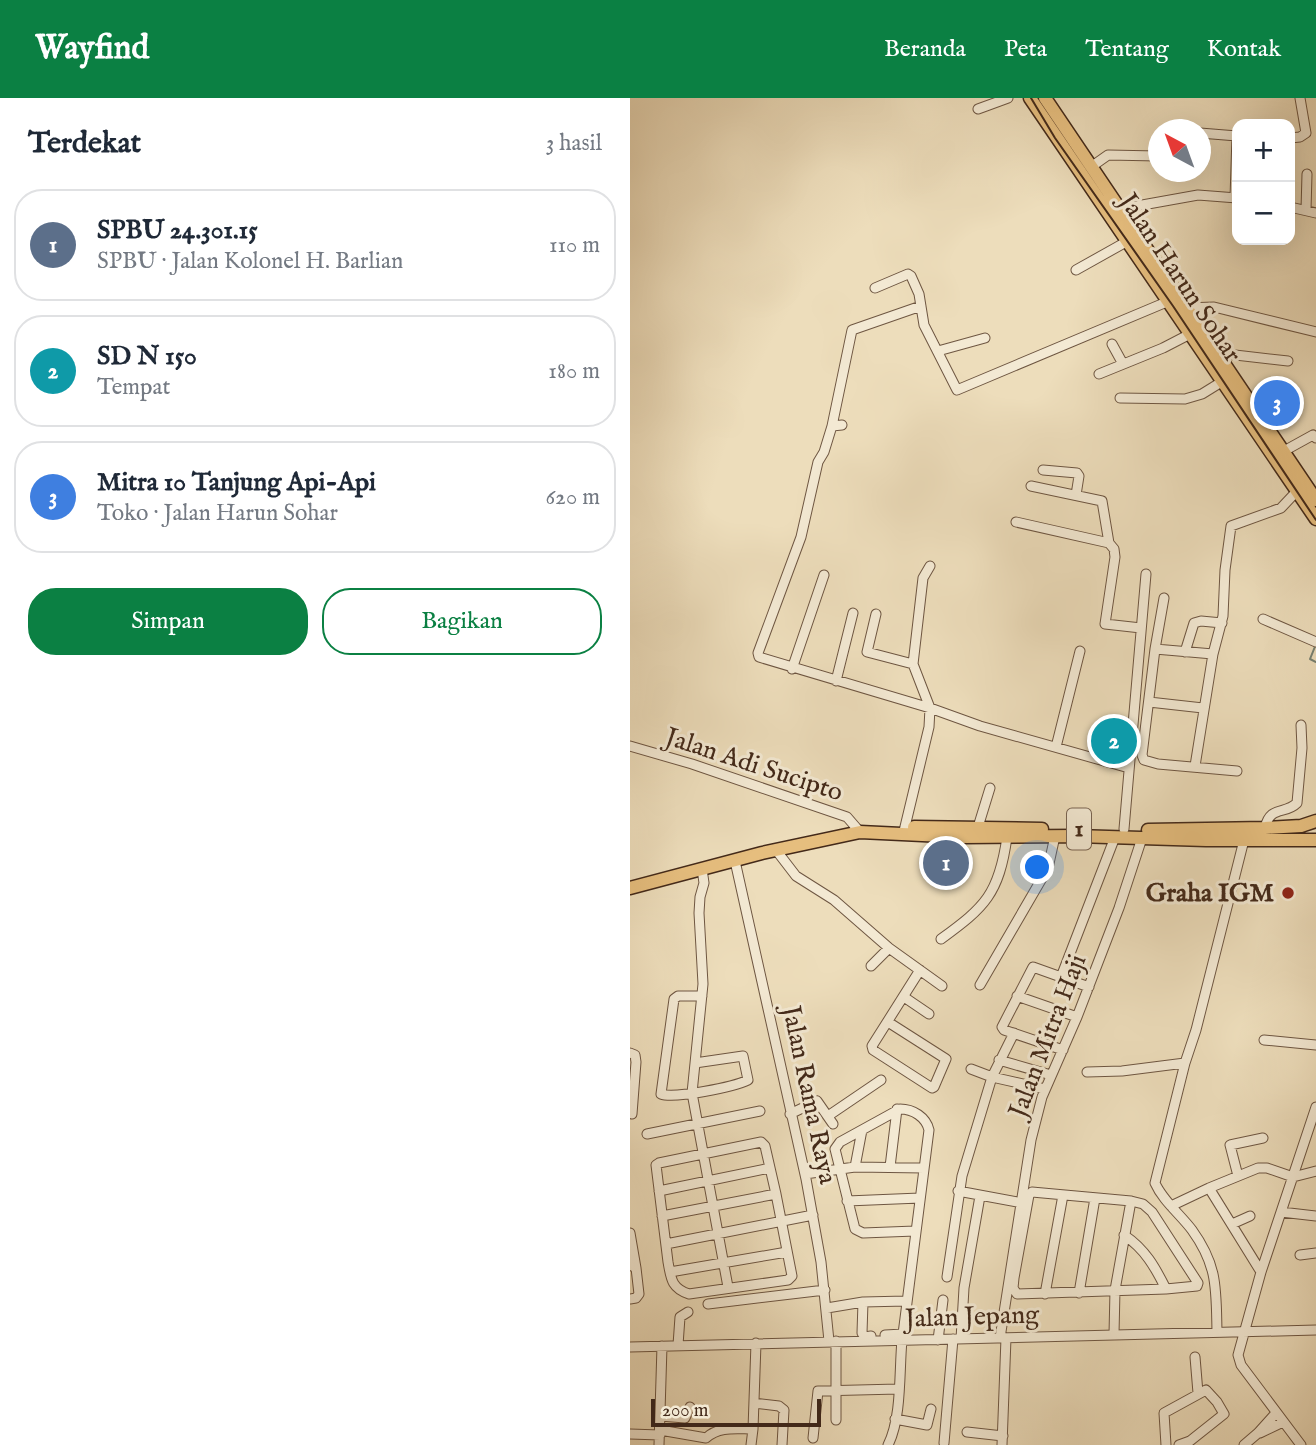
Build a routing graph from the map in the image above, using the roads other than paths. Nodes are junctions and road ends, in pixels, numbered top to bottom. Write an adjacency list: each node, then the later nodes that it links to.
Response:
1 (1008, 98): 5 (street)
2 (1030, 98): 17 (highway, Jalan Harun Sohar)
3 (1045, 98): 10 (highway, Jalan Harun Sohar)
4 (1300, 98): 8 (street)
5 (978, 109)
6 (1211, 134): 7 (street)
7 (1232, 136)
8 (1295, 138)
9 (1148, 156): 10 (street)
10 (1091, 167): 14 (highway, Jalan Harun Sohar)
11 (1307, 174): 15 (street)
12 (1232, 198): 14 (street)
13 (1295, 208): 15 (street)
14 (1120, 209): 22 (highway, Jalan Harun Sohar)
15 (1306, 211): 16 (street)
16 (1316, 213)
17 (1126, 242): 18 (street); 20 (highway, Jalan Harun Sohar)
18 (1076, 270)
19 (875, 288): 21 (street)
20 (1169, 301): 24 (highway, Jalan Harun Sohar); 27 (street)
21 (921, 306): 27 (street); 59 (street)
22 (1185, 308): 23 (street); 28 (highway, Jalan Harun Sohar)
23 (1316, 332)
24 (1192, 333): 30 (street); 32 (highway, Jalan Harun Sohar)
25 (985, 338): 27 (street)
26 (1112, 344): 30 (street)
27 (938, 351)
28 (1218, 354): 29 (street); 35 (highway, Jalan Harun Sohar)
29 (1287, 361)
30 (1123, 365): 31 (street)
31 (1099, 374)
32 (1223, 382): 33 (street); 38 (highway, Jalan Harun Sohar)
33 (1120, 398)
34 (1316, 438): 35 (street)
35 (1284, 451): 40 (highway, Jalan Harun Sohar)
36 (1043, 470): 39 (street)
37 (1031, 486): 39 (street)
38 (1297, 491): 41 (highway, Jalan Harun Sohar); 51 (street)
39 (1076, 495): 43 (street)
40 (1316, 500)
41 (1316, 519)
42 (1016, 522): 43 (street)
43 (1108, 543): 52 (street)
44 (930, 566): 58 (street)
45 (1146, 574): 52 (street)
46 (824, 575): 59 (street)
47 (1164, 598): 54 (street)
48 (853, 613): 60 (street)
49 (876, 614): 58 (street)
50 (1264, 619): 53 (street)
51 (1222, 623): 56 (street); 57 (street)
52 (1141, 628): 68 (street)
53 (1316, 640)
54 (1155, 649): 56 (street); 61 (street)
55 (1080, 651): 66 (street)
56 (1185, 652): 57 (street)
57 (1213, 654): 63 (street)
58 (913, 664): 62 (street)
59 (792, 669): 60 (street)
60 (836, 681): 62 (street)
61 (1149, 702): 63 (street); 67 (street)
62 (930, 708): 66 (street); 76 (street)
63 (1203, 708): 67 (street)
64 (1301, 725): 71 (street)
65 (630, 746): 78 (street, Jalan Adi Sucipto)
66 (1056, 747): 68 (street)
67 (1195, 766): 69 (street)
68 (1129, 768): 79 (street)
69 (1237, 771)
70 (990, 788): 72 (street)
71 (1283, 809): 73 (street); 74 (street)
72 (978, 827): 77 (highway, 1); 79 (highway, 1)
73 (1284, 827): 74 (highway, 1); 75 (highway, 1)
74 (1265, 828): 79 (highway, 1)
75 (1306, 830): 83 (highway, 1); 84 (highway, 1)
76 (904, 831): 77 (highway, 1); 78 (highway, 1)
77 (930, 831): 81 (highway, 1)
78 (860, 832): 85 (highway, 1)
79 (1120, 833): 80 (highway, 1); 82 (highway, 1); 93 (street)
80 (1055, 836): 81 (highway, 1); 94 (street)
81 (1007, 837): 89 (street)
82 (1142, 838): 84 (highway, 1); 96 (street, Jalan Mitra Haji)
83 (1316, 838)
84 (1244, 839): 110 (street)
85 (776, 850): 86 (highway, 1); 90 (street)
86 (735, 861): 87 (highway, 1); 122 (street, Jalan Rama Raya)
87 (699, 870): 88 (highway, 1); 97 (street)
88 (630, 888)
89 (941, 939)
90 (890, 948): 91 (street); 92 (street)
91 (871, 966)
92 (920, 970): 95 (street); 99 (street)
93 (1061, 977): 96 (street); 98 (street)
94 (981, 985)
95 (942, 986)
96 (1089, 987): 101 (street, Jalan Mitra Haji)
97 (702, 996): 109 (street); 117 (street)
98 (1017, 996): 101 (street); 103 (street)
99 (904, 997): 100 (street); 102 (street)
100 (929, 1014)
101 (1077, 1017): 106 (street, Jalan Mitra Haji)
102 (888, 1022): 102 (street)
103 (1014, 1033): 106 (street); 108 (street)
104 (1264, 1040): 105 (street)
105 (1316, 1045)
106 (1063, 1049): 113 (street, Jalan Mitra Haji)
107 (630, 1053): 121 (street)
108 (999, 1060): 113 (street); 114 (street)
109 (695, 1063): 117 (street); 117 (street)
110 (1185, 1063): 112 (street); 151 (street)
111 (971, 1069): 114 (street)
112 (1087, 1072)
113 (1051, 1076): 116 (street, Jalan Mitra Haji)
114 (992, 1077): 116 (street); 141 (street)
115 (881, 1080): 122 (street)
116 (1045, 1090): 149 (street, Jalan Mitra Haji)
117 (692, 1093): 123 (street)
118 (1316, 1107): 125 (street)
119 (897, 1109): 124 (street); 130 (street); 132 (street)
120 (760, 1111): 123 (street)
121 (632, 1114)
122 (790, 1114): 136 (street, Jalan Rama Raya)
123 (698, 1124): 126 (street); 128 (street)
124 (862, 1130): 129 (street); 133 (street)
125 (1311, 1134): 137 (street)
126 (647, 1135)
127 (1264, 1138): 135 (street)
128 (704, 1155): 131 (street); 138 (street); 140 (street)
129 (855, 1167): 130 (street); 133 (street)
130 (890, 1167): 132 (street)
131 (770, 1168): 138 (street); 142 (street)
132 (924, 1168): 145 (street)
133 (838, 1169): 136 (street); 147 (street)
134 (1316, 1171): 137 (street)
135 (1238, 1176): 137 (street); 139 (street)
136 (805, 1177): 153 (street, Jalan Rama Raya)
137 (1293, 1178): 152 (street)
138 (708, 1180): 140 (street); 150 (street)
139 (1209, 1188): 151 (street); 158 (street)
140 (659, 1191): 154 (street)
141 (958, 1191): 144 (street); 171 (street)
142 (776, 1194): 150 (street); 157 (street)
143 (1062, 1195): 146 (street); 177 (street); 177 (street)
144 (980, 1196): 149 (street); 191 (street)
145 (920, 1198): 147 (street); 159 (street)
146 (1095, 1198): 148 (street); 176 (street)
147 (847, 1201): 159 (street)
148 (1130, 1201): 162 (street); 173 (street)
149 (1023, 1203): 189 (street, Jalan Mitra Haji)
150 (714, 1206): 154 (street); 161 (street)
151 (1171, 1206): 187 (street)
152 (1281, 1212): 156 (street); 170 (street)
153 (813, 1215): 157 (street); 174 (street, Jalan Rama Raya)
154 (662, 1216): 163 (street)
155 (1250, 1216): 158 (street)
156 (1316, 1216)
157 (781, 1221): 161 (street); 164 (street)
158 (1231, 1224): 170 (street)
159 (915, 1231): 180 (street)
160 (631, 1232): 168 (street)
161 (718, 1234): 163 (street); 167 (street)
162 (1124, 1235): 173 (street); 175 (street)
163 (666, 1244): 169 (street)
164 (787, 1252): 167 (street); 172 (street)
165 (1316, 1254): 166 (street)
166 (1300, 1255)
167 (723, 1263): 169 (street); 172 (street)
168 (633, 1266): 178 (street)
169 (670, 1272): 172 (street)
170 (1261, 1272): 186 (street)
171 (947, 1276)
172 (727, 1287)
173 (1166, 1289): 175 (street)
174 (825, 1290): 182 (street); 183 (street, Jalan Rama Raya)
175 (1115, 1290): 176 (street); 188 (street)
176 (1079, 1293): 177 (street)
177 (1045, 1294)
178 (630, 1299)
179 (943, 1300): 190 (street)
180 (906, 1301): 181 (street); 181 (street)
181 (863, 1302): 183 (street)
182 (708, 1304)
183 (827, 1305): 193 (street, Jalan Rama Raya)
184 (688, 1312): 195 (street)
185 (1316, 1330): 186 (street, Jalan Jepang)
186 (1245, 1331): 187 (street, Jalan Jepang); 205 (street)
187 (1217, 1332): 188 (street, Jalan Jepang)
188 (1114, 1334): 189 (street, Jalan Jepang)
189 (1003, 1338): 191 (street, Jalan Jepang); 218 (street, Jalan Mitra Haji)
190 (938, 1339): 191 (street, Jalan Jepang); 192 (street, Jalan Jepang)
191 (957, 1339): 211 (street)
192 (902, 1340): 193 (street, Jalan Jepang); 199 (street)
193 (832, 1341): 194 (street, Jalan Jepang); 200 (street, Jalan Rama Raya)
194 (756, 1343): 195 (street, Jalan Jepang); 202 (street)
195 (678, 1345): 196 (street, Jalan Jepang)
196 (662, 1346): 197 (street, Jalan Jepang); 206 (street)
197 (630, 1347)
198 (1195, 1357): 201 (street)
199 (898, 1389): 200 (street); 207 (street)
200 (836, 1391): 208 (street, Jalan Rama Raya); 217 (street)
201 (1198, 1393): 225 (street); 226 (street)
202 (754, 1403): 212 (street); 223 (street)
203 (690, 1407): 206 (street)
204 (931, 1409): 210 (street)
205 (1276, 1413): 209 (street); 214 (street)
206 (660, 1416): 216 (street)
207 (895, 1419): 210 (street); 224 (street)
208 (836, 1420)
209 (1283, 1422): 214 (street); 227 (street)
210 (927, 1425): 211 (street)
211 (946, 1428): 220 (street)
212 (753, 1429): 219 (street); 222 (street)
213 (967, 1432): 218 (street)
214 (1258, 1433): 221 (street)
215 (630, 1434): 216 (street)
216 (659, 1437): 219 (street)
217 (813, 1438)
218 (1002, 1440)
219 (704, 1441)
220 (944, 1443)
221 (1247, 1444)
222 (751, 1445)
223 (782, 1445)
224 (888, 1445)
225 (1166, 1445)
226 (1179, 1445)
227 (1301, 1445)

